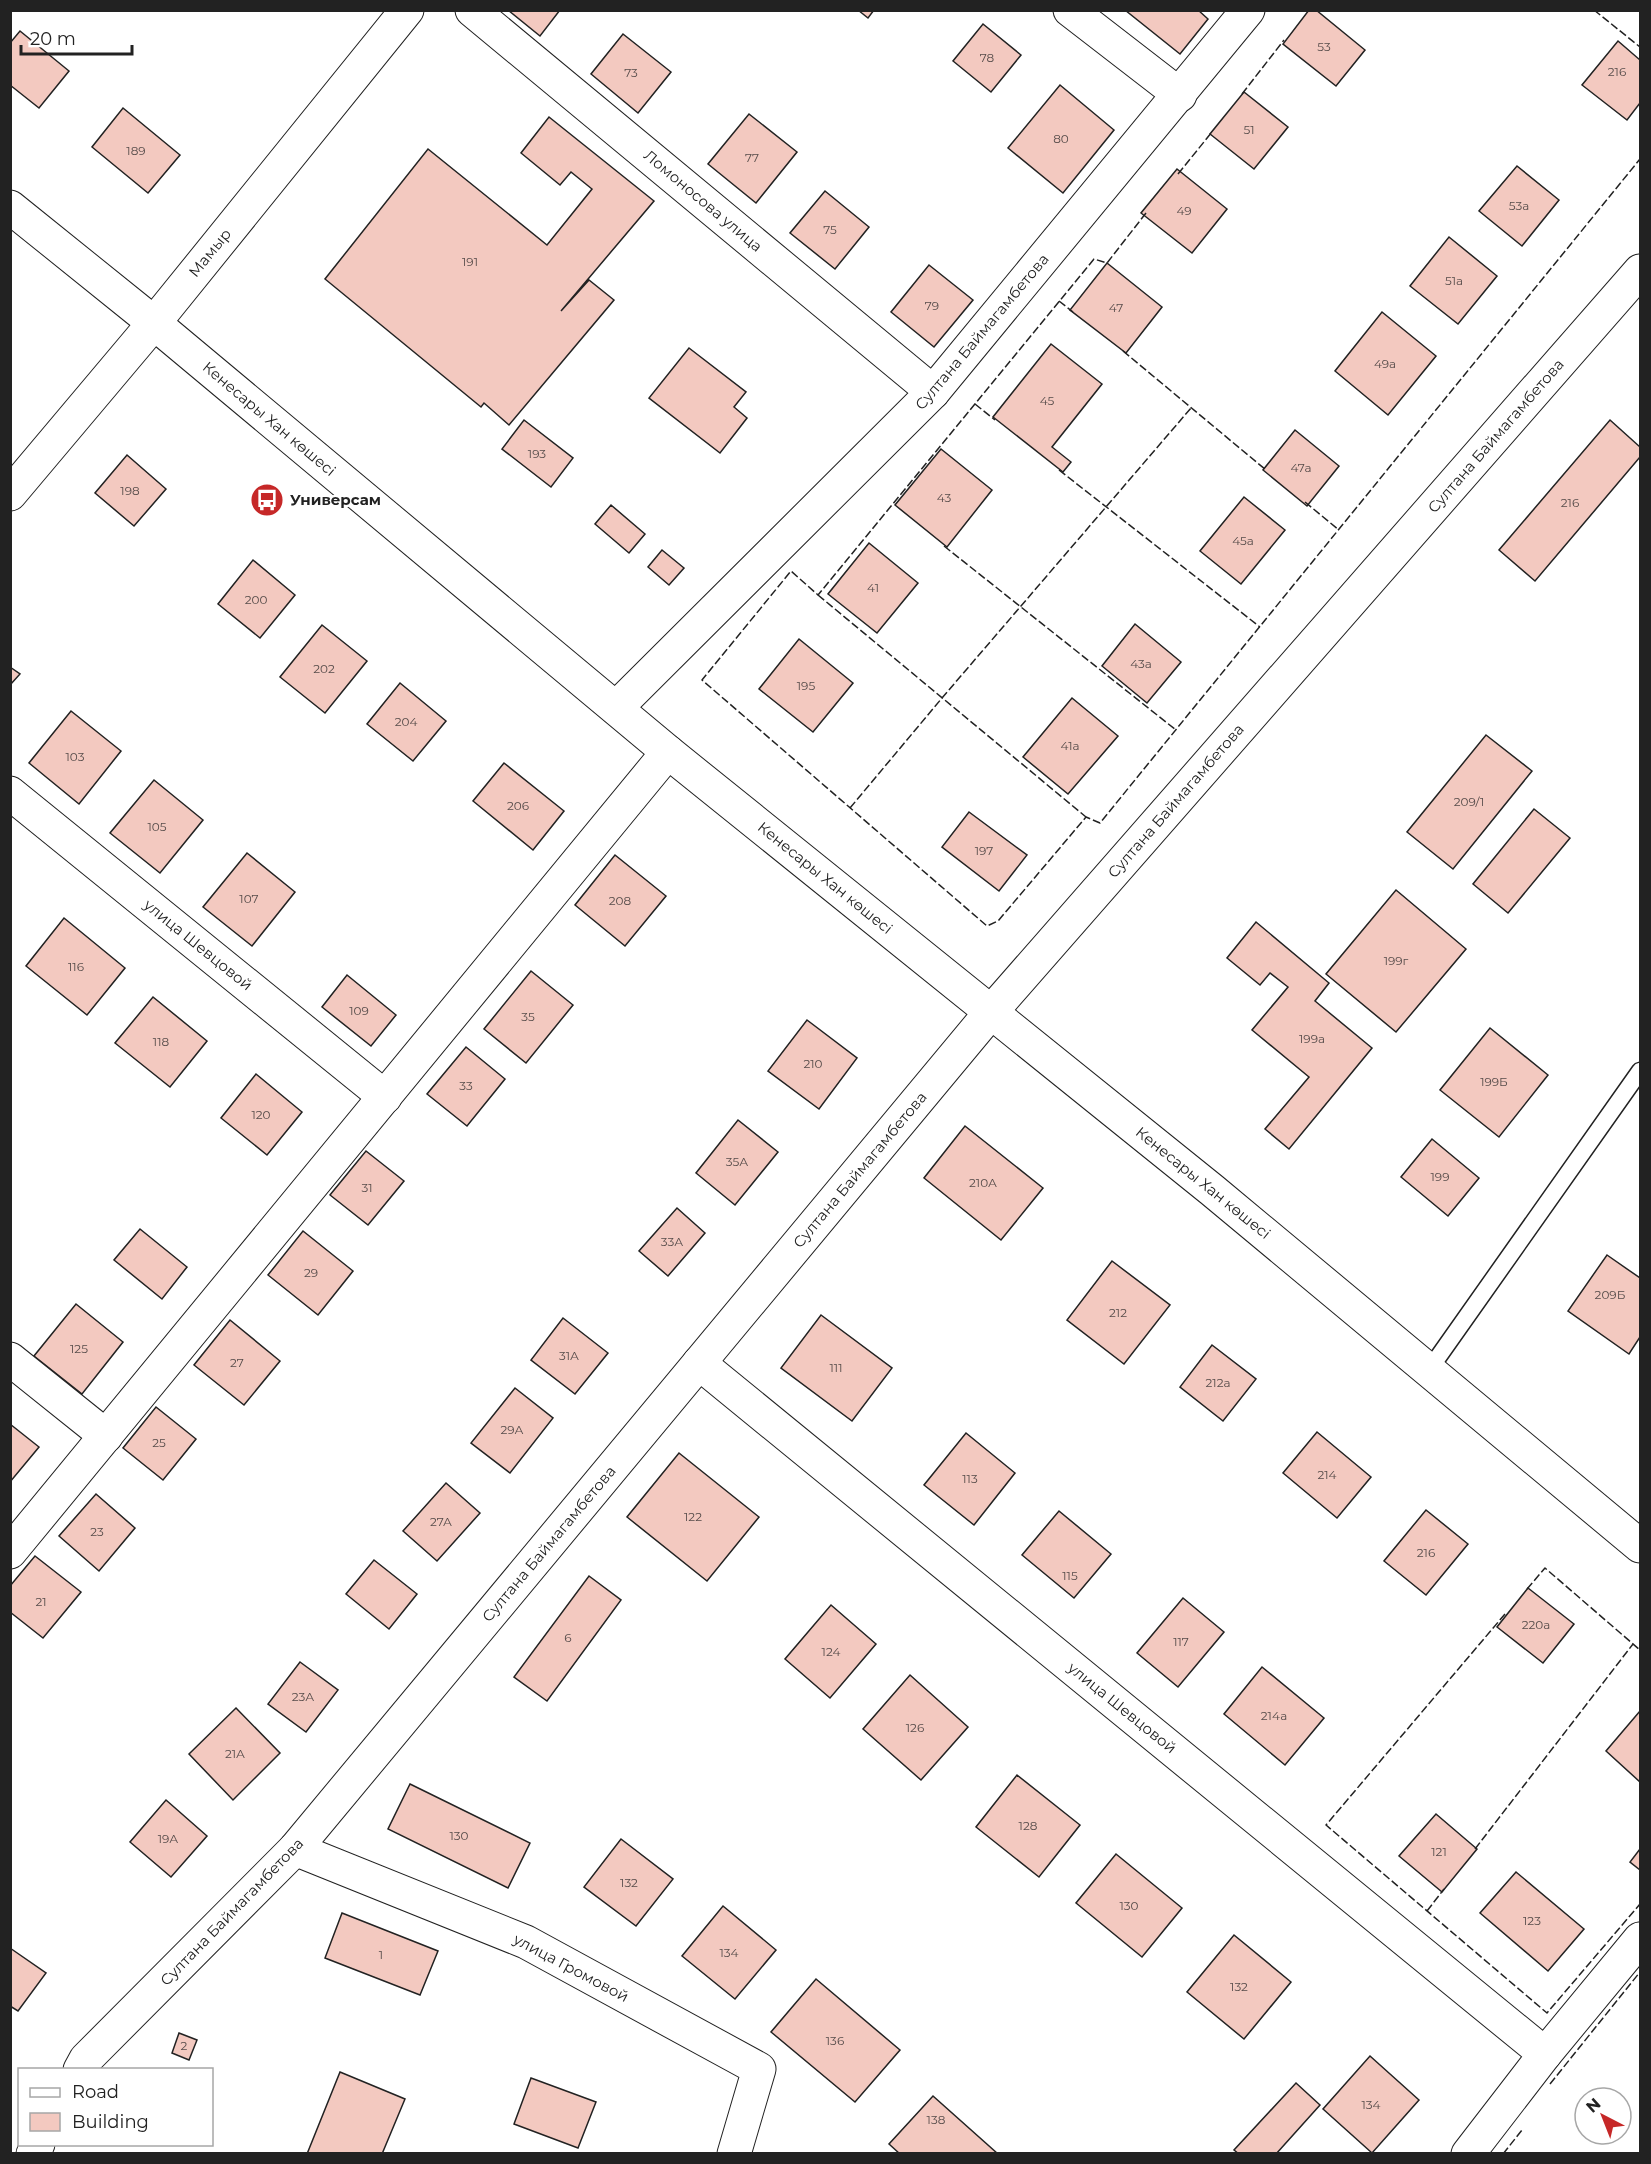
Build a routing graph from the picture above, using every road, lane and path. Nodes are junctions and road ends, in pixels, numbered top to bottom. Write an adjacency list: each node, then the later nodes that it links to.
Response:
1 (407, 10): 8 (street, Мамыр)
2 (472, 10): 9 (street, Ломоносова улица)
3 (1070, 10): 5 (street)
4 (1248, 10): 5 (street, Султана Баймагамбетова)
5 (1180, 95): 9 (street, Султана Баймагамбетова)
6 (10, 207): 8 (street, Кенесары Хан көшесі)
7 (1641, 271): 14 (street, Султана Баймагамбетова)
8 (154, 323): 10 (street, Мамыр); 11 (street, Кенесары Хан көшесі)
9 (933, 392): 11 (street, Султана Баймагамбетова)
10 (10, 494)
11 (616, 708): 12 (street, Кенесары Хан көшесі)
12 (668, 752): 14 (street, Кенесары Хан көшесі); 16 (street)
13 (10, 793): 16 (street, улица Шевцовой)
14 (991, 1012): 18 (street, Султана Баймагамбетова); 19 (street, Кенесары Хан көшесі)
15 (1641, 1071): 19 (lane)
16 (385, 1097): 20 (street)
17 (10, 1359): 20 (street)
18 (699, 1363): 23 (street, Султана Баймагамбетова); 25 (street, улица Шевцовой)
19 (1429, 1370): 21 (street, Кенесары Хан көшесі)
20 (106, 1436): 22 (street)
21 (1641, 1546)
22 (10, 1552)
23 (295, 1849): 26 (street, Султана Баймагамбетова); 27 (street, улица Громовой)
24 (1641, 1939): 25 (street)
25 (1545, 2054): 28 (street)
26 (81, 2068)
27 (734, 2154)
28 (1468, 2154)

